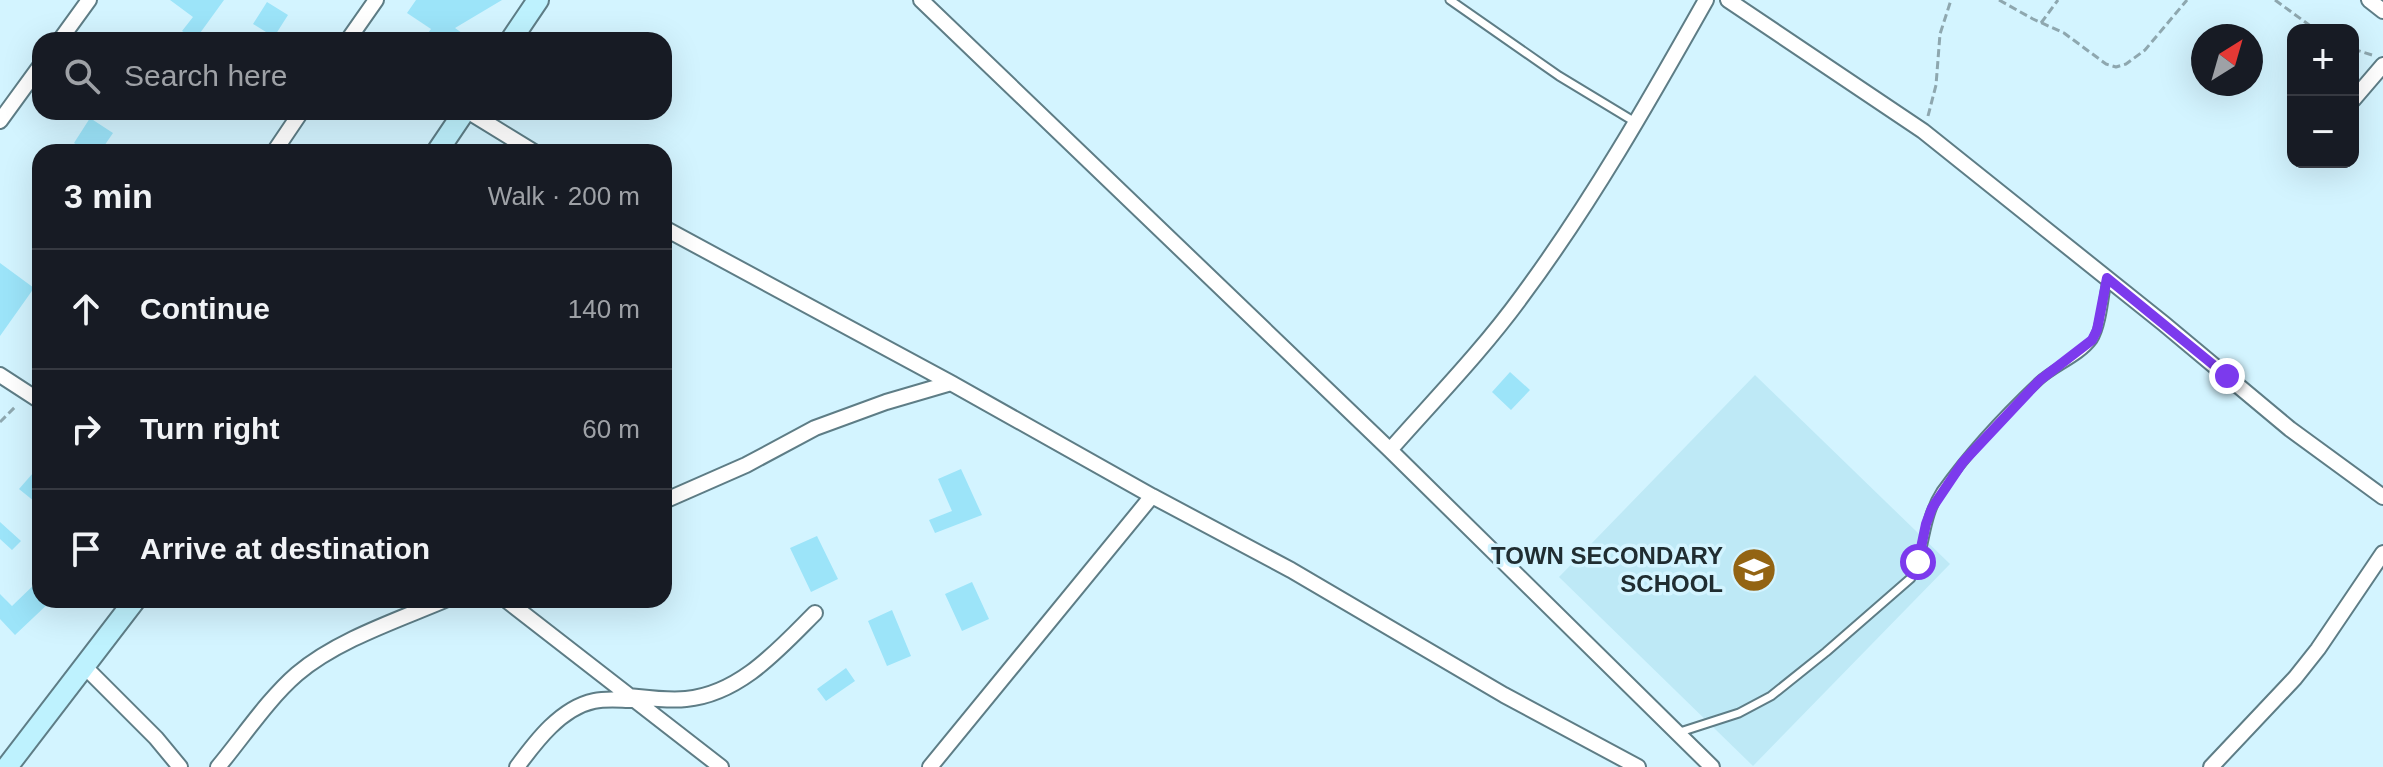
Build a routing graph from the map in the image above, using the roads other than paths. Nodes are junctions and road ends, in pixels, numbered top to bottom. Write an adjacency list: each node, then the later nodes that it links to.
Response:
1 (89, 0): 10 (street)
2 (376, 0): 11 (street)
3 (538, 0): 12 (main road)
4 (921, 0): 29 (street)
5 (1450, 0): 20 (lane)
6 (1706, 0): 20 (street)
7 (1728, 0): 25 (street)
8 (2369, 0): 9 (street)
9 (2383, 11)
10 (66, 32)
11 (354, 32)
12 (516, 32)
13 (2379, 60): 15 (street)
14 (32, 77): 19 (street)
15 (2356, 96)
16 (296, 120): 21 (street)
17 (460, 120): 22 (main road)
18 (480, 120): 23 (street)
19 (0, 121)
20 (1636, 123): 29 (street)
21 (279, 144)
22 (443, 144)
23 (520, 144)
24 (672, 232): 27 (street)
25 (2107, 278): 32 (street); 40 (lane)
26 (0, 375): 28 (street)
27 (951, 383): 30 (street); 31 (street)
28 (32, 396)
29 (1390, 450): 40 (street)
30 (1152, 496): 46 (street); 47 (street)
31 (672, 497)
32 (2383, 497)
33 (2383, 553): 49 (street)
34 (129, 608): 38 (main road)
35 (427, 608): 43 (street)
36 (516, 608): 39 (street)
37 (815, 613): 39 (street)
38 (85, 667): 41 (main road); 42 (street)
39 (631, 698): 44 (street); 45 (street)
40 (1677, 733): 48 (street)
41 (7, 767)
42 (180, 767)
43 (218, 767)
44 (517, 767)
45 (721, 767)
46 (930, 767)
47 (1638, 767)
48 (1712, 767)
49 (2211, 767)

